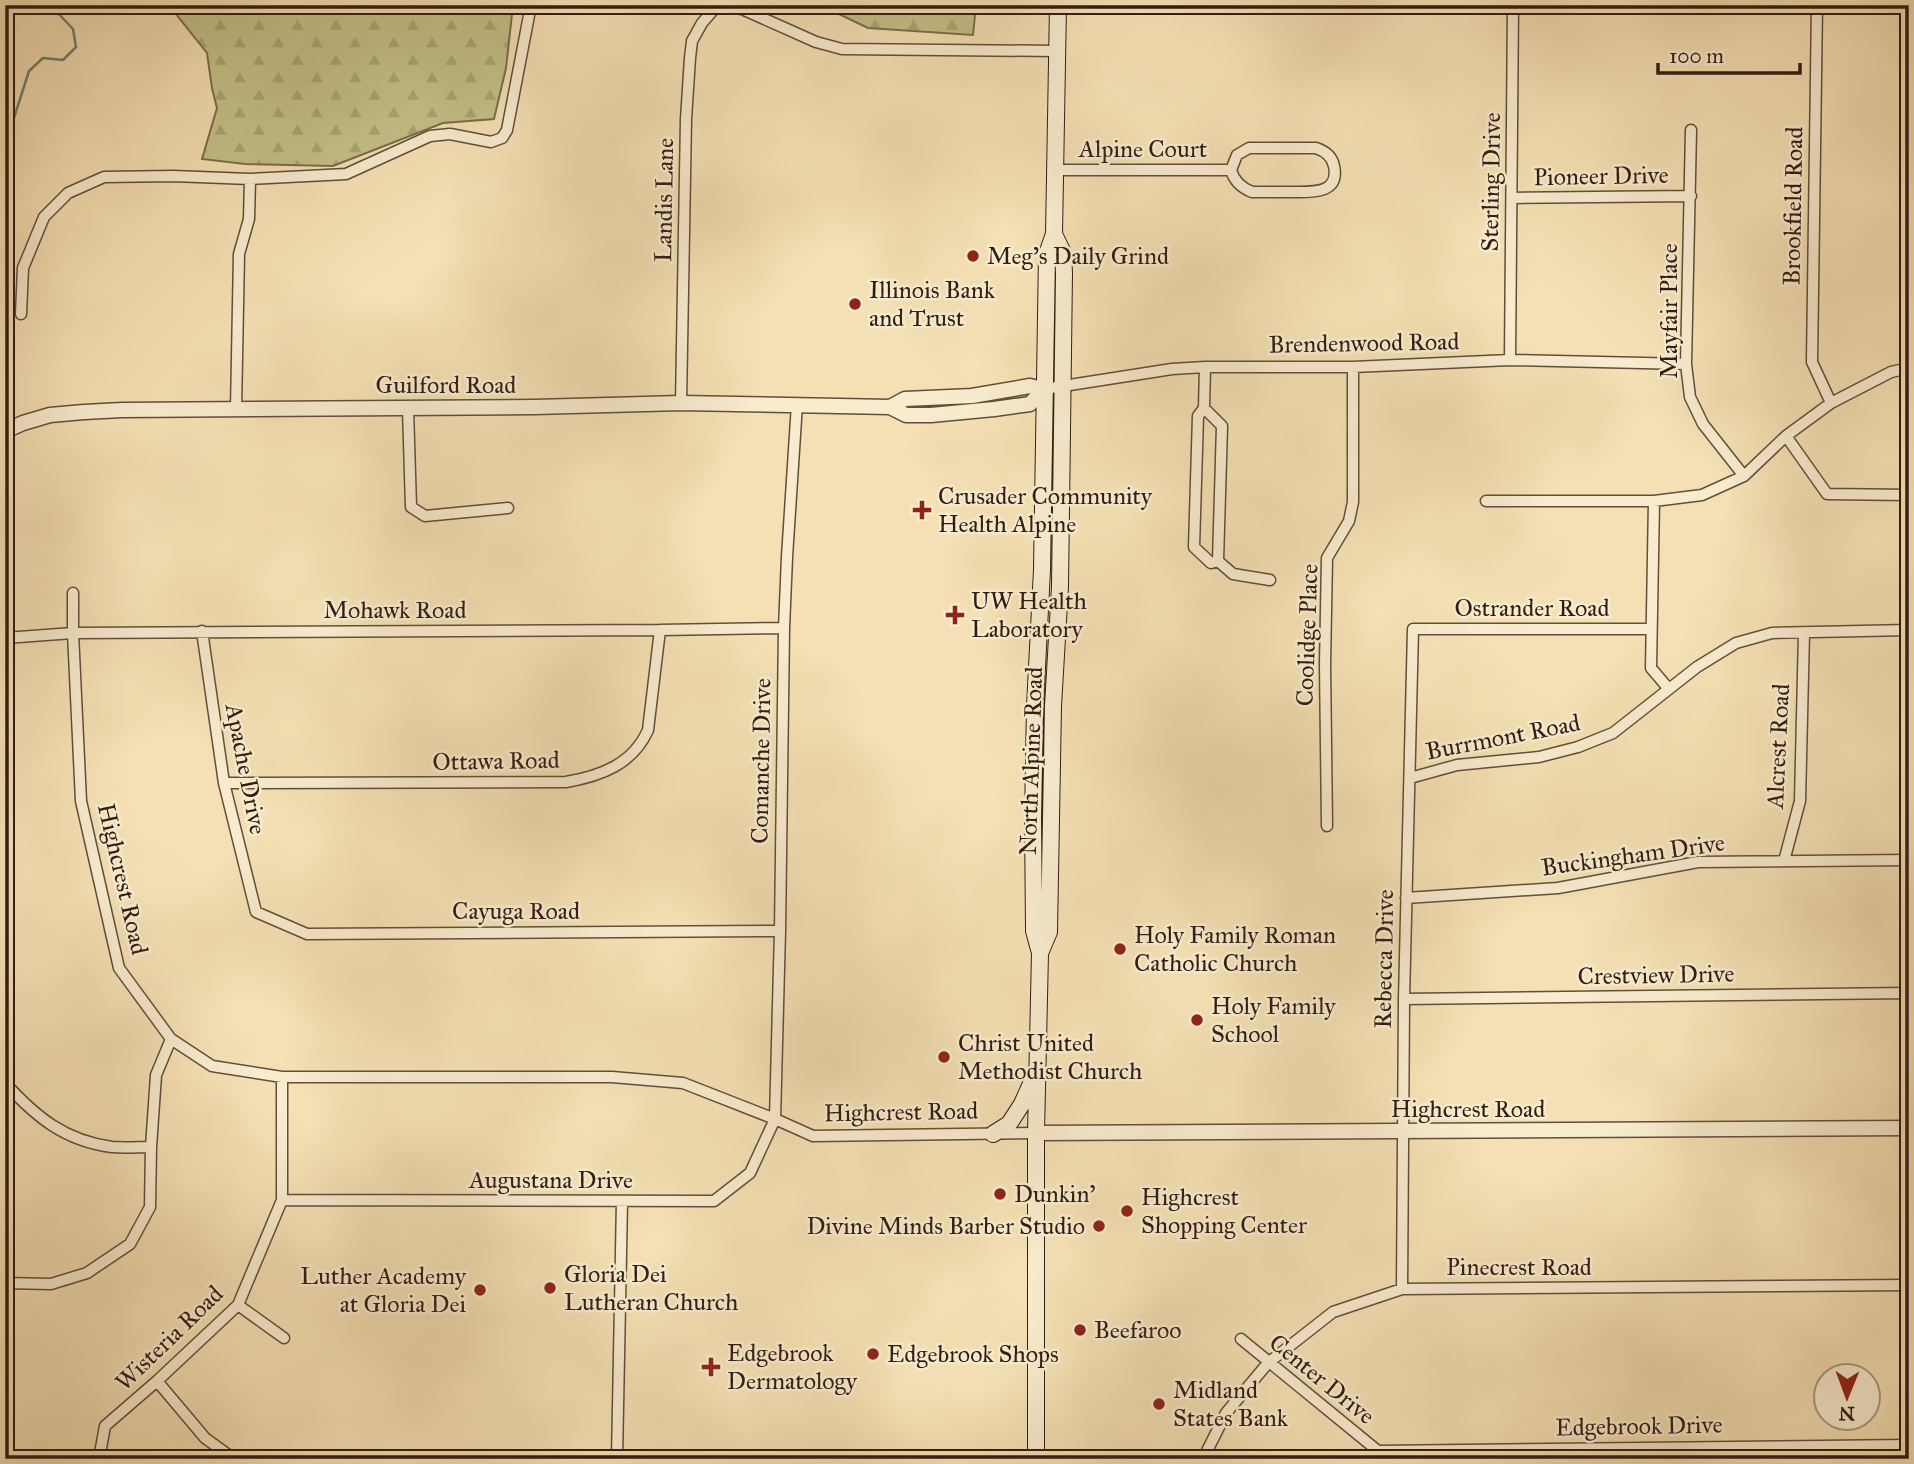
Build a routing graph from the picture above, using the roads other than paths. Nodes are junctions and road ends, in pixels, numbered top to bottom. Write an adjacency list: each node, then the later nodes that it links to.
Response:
1 (531, 5): 10 (street)
2 (1058, 5): 6 (main road, North Alpine Road)
3 (1513, 5): 12 (street, Sterling Drive)
4 (1817, 5): 23 (street, Brookfield Road)
5 (715, 6): 6 (street); 22 (street, Landis Lane)
6 (1057, 51): 8 (main road, North Alpine Road)
7 (1691, 130): 11 (street, Mayfair Place)
8 (1055, 170): 9 (street, Alpine Court); 13 (main road, North Alpine Road)
9 (1231, 170): 9 (street, Alpine Court)
10 (250, 179): 14 (street); 26 (street)
11 (1691, 196): 12 (street, Pioneer Drive); 16 (street, Mayfair Place)
12 (1512, 198): 15 (street, Sterling Drive)
13 (1054, 234): 20 (main road, North Alpine Road); 21 (main road, North Alpine Road)
14 (21, 314)
15 (1510, 360): 16 (street, Brendenwood Road); 18 (street, Brendenwood Road)
16 (1686, 364): 30 (street, Mayfair Place)
17 (1205, 367): 18 (street, Brendenwood Road); 20 (street, Brendenwood Road); 25 (street)
18 (1353, 367): 50 (street, Coolidge Place)
19 (1909, 368): 23 (street)
20 (1063, 386): 21 (street, Brendenwood Road); 56 (main road, North Alpine Road)
21 (1044, 389): 24 (street, Guilford Road); 56 (main road, North Alpine Road)
22 (681, 403): 24 (street, Guilford Road); 27 (street, Guilford Road)
23 (1831, 403): 29 (street)
24 (797, 404): 38 (street, Comanche Drive)
25 (1204, 408): 35 (street); 35 (street)
26 (236, 409): 27 (street, Guilford Road); 28 (street, Guilford Road)
27 (408, 409): 34 (street)
28 (5, 431)
29 (1786, 436): 30 (street); 31 (street)
30 (1744, 476): 33 (street)
31 (1909, 495)
32 (1486, 501): 33 (street)
33 (1654, 501): 40 (street)
34 (508, 508)
35 (1218, 562): 36 (street)
36 (1270, 580)
37 (73, 593): 44 (street, Highcrest Road)
38 (784, 628): 41 (street, Mohawk Road); 55 (street, Comanche Drive)
39 (1413, 629): 40 (street, Ostrander Road); 48 (street, Rebecca Drive)
40 (1651, 629): 47 (street)
41 (660, 630): 43 (street, Mohawk Road); 49 (street, Ottawa Road)
42 (1909, 630): 45 (street, Burrmont Road)
43 (202, 631): 44 (street, Mohawk Road); 49 (street, Apache Drive)
44 (73, 633): 46 (street, Mohawk Road); 59 (street, Highcrest Road)
45 (1804, 633): 47 (street, Burrmont Road); 52 (street, Alcrest Road)
46 (5, 638)
47 (1668, 688): 48 (street, Burrmont Road)
48 (1410, 778): 53 (street, Rebecca Drive)
49 (224, 783): 54 (street, Apache Drive)
50 (1327, 826)
51 (1909, 860): 52 (street, Buckingham Drive)
52 (1784, 861): 53 (street, Buckingham Drive)
53 (1406, 898): 58 (street, Rebecca Drive)
54 (256, 912): 55 (street, Cayuga Road)
55 (780, 931): 64 (street, Comanche Drive)
56 (1040, 953): 60 (main road, North Alpine Road)
57 (1909, 993): 58 (street, Crestview Drive)
58 (1404, 999): 66 (street, Rebecca Drive)
59 (172, 1039): 61 (street, Highcrest Road); 69 (street)
60 (1037, 1069): 67 (main road, North Alpine Road); 68 (main road)
61 (282, 1077): 64 (street, Highcrest Road); 70 (street, Wisteria Road)
62 (5, 1083): 63 (street)
63 (9, 1096): 69 (street)
64 (775, 1119): 68 (street, Highcrest Road); 71 (street, Augustana Drive)
65 (1909, 1128): 66 (street, Highcrest Road)
66 (1402, 1132): 67 (street, Highcrest Road); 74 (street, Rebecca Drive)
67 (1036, 1133): 68 (street, Highcrest Road); 86 (main road, North Alpine Road)
68 (993, 1134)
69 (151, 1147): 72 (street)
70 (282, 1200): 71 (street, Augustana Drive); 75 (street, Wisteria Road)
71 (622, 1201): 85 (street)
72 (5, 1283)
73 (1909, 1286): 74 (street, Pinecrest Road)
74 (1402, 1289): 78 (street, Pinecrest Road)
75 (238, 1305): 76 (street); 79 (street, Wisteria Road)
76 (284, 1338)
77 (1241, 1339): 78 (street, Center Drive)
78 (1268, 1363): 82 (street, Center Drive); 87 (street, Pinecrest Road)
79 (157, 1381): 83 (street, Wisteria Road); 84 (street)
80 (1909, 1445): 81 (street, Edgebrook Drive)
81 (1648, 1453): 82 (street, Edgebrook Drive)
82 (1376, 1455)
83 (99, 1459)
84 (234, 1459)
85 (617, 1459)
86 (1036, 1459)
87 (1203, 1459)

